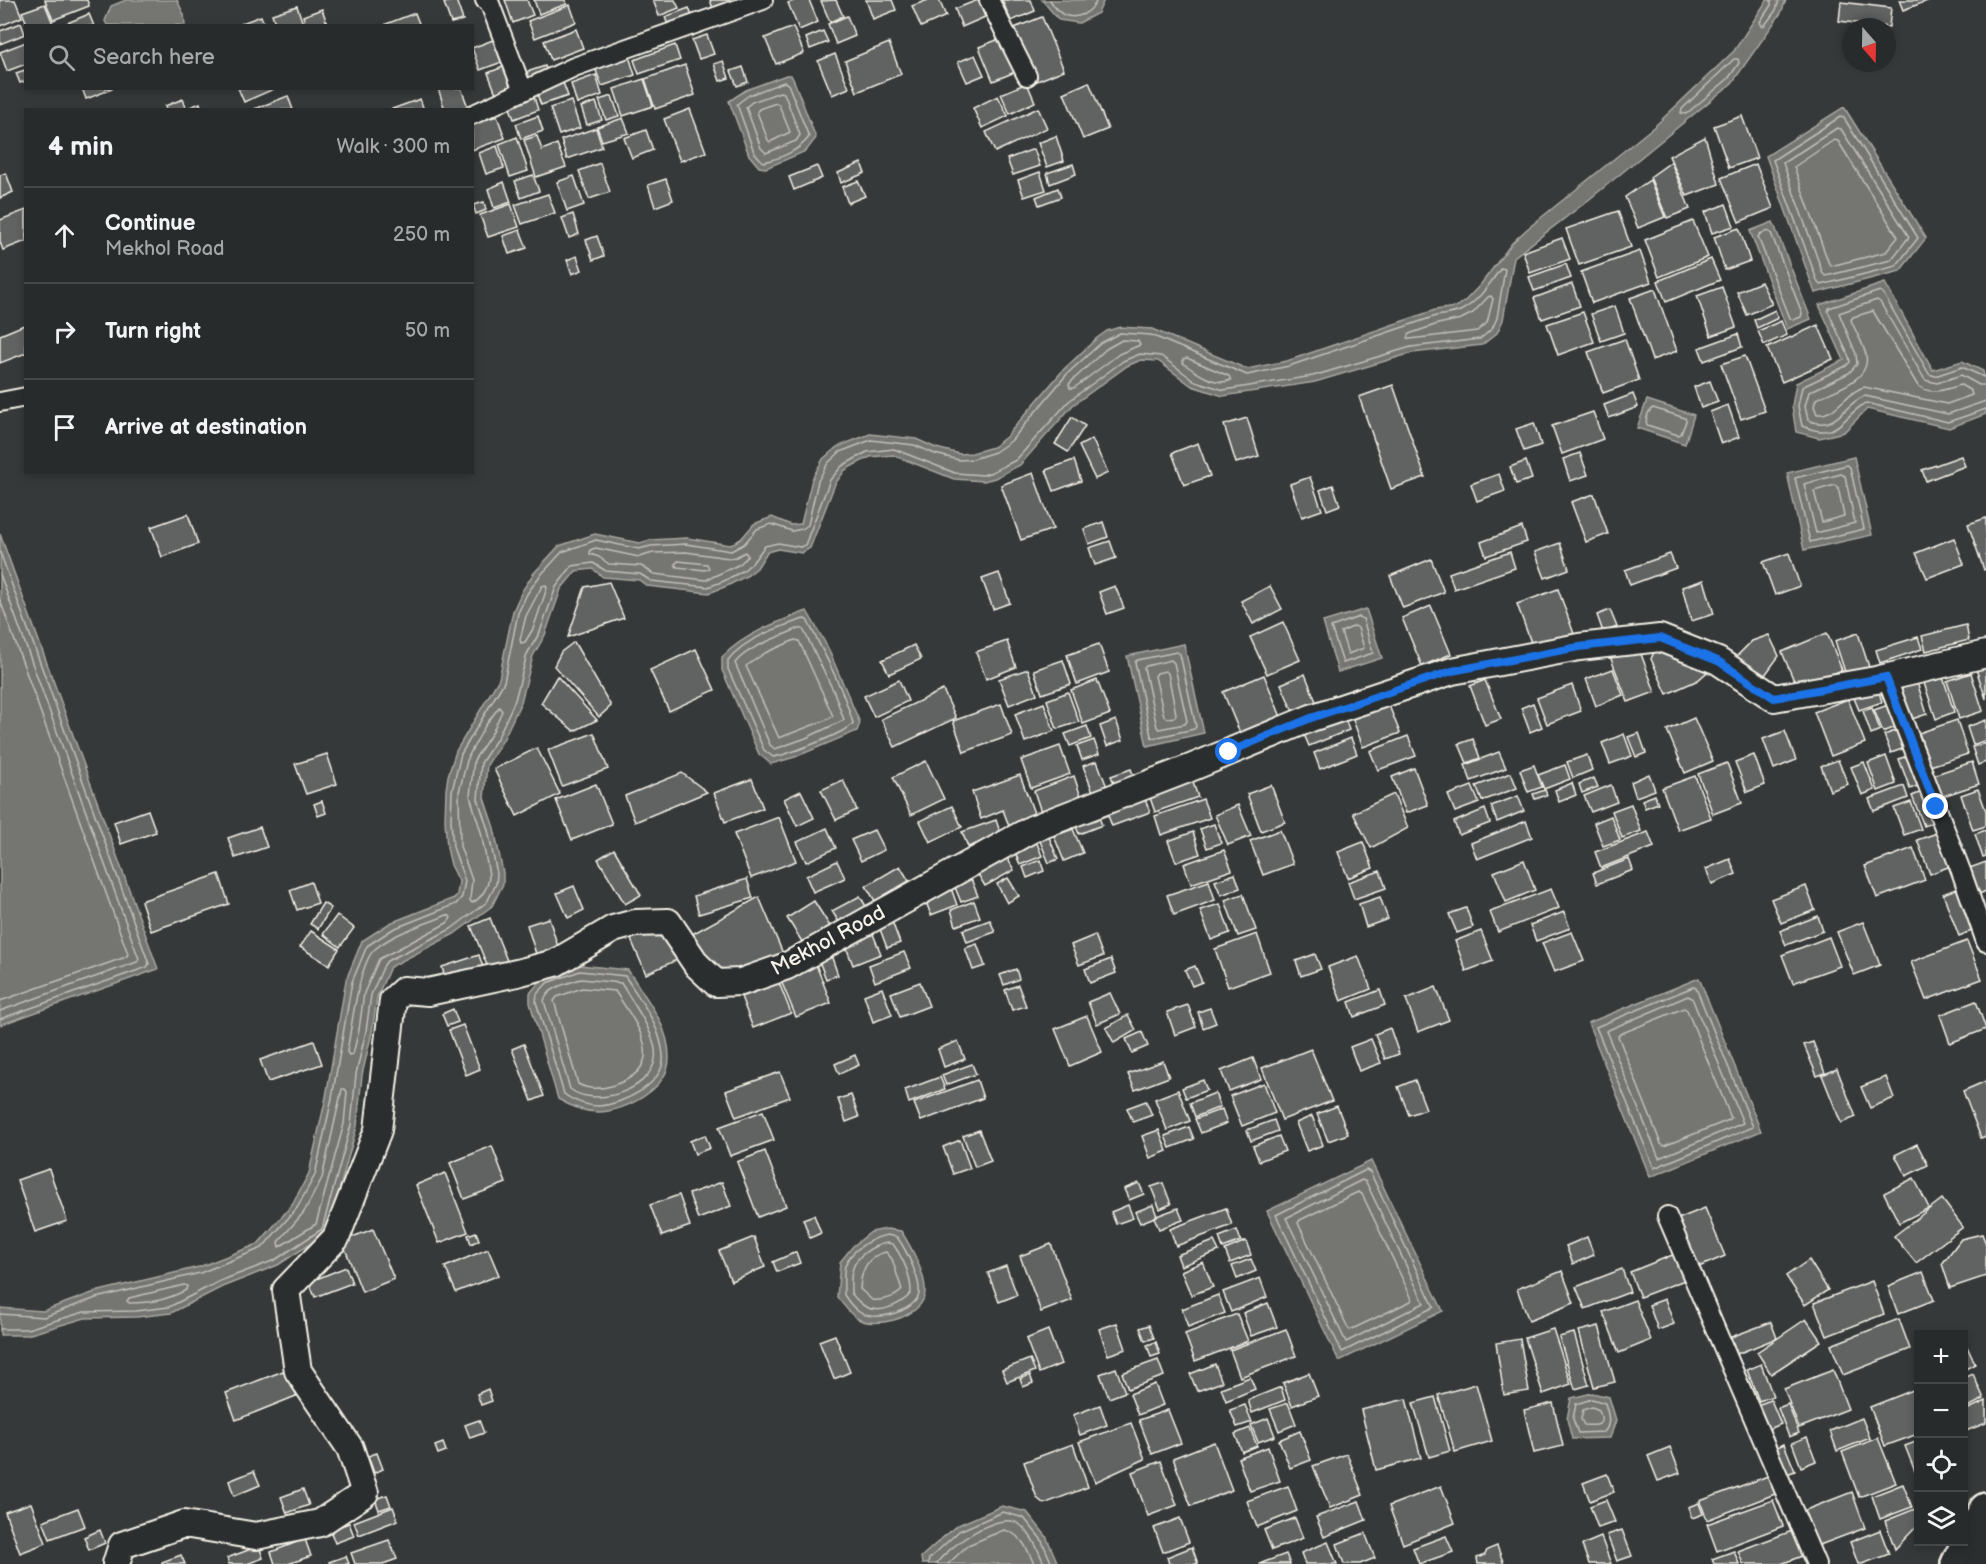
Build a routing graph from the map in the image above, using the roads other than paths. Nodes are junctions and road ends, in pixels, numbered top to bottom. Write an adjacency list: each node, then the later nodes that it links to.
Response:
1 (485, 0): 5 (street)
2 (764, 0): 5 (street)
3 (989, 0): 4 (street)
4 (1027, 76)
5 (523, 91): 6 (street)
6 (474, 114)
7 (24, 397): 8 (street)
8 (0, 402)
9 (1986, 654): 10 (street, Mekhol Road)
10 (1886, 677): 11 (street); 14 (street, Mekhol Road)
11 (1986, 942)
12 (1666, 1216): 15 (street)
13 (1986, 1510): 16 (highway)
14 (116, 1564)
15 (1816, 1564)
16 (1958, 1564)

